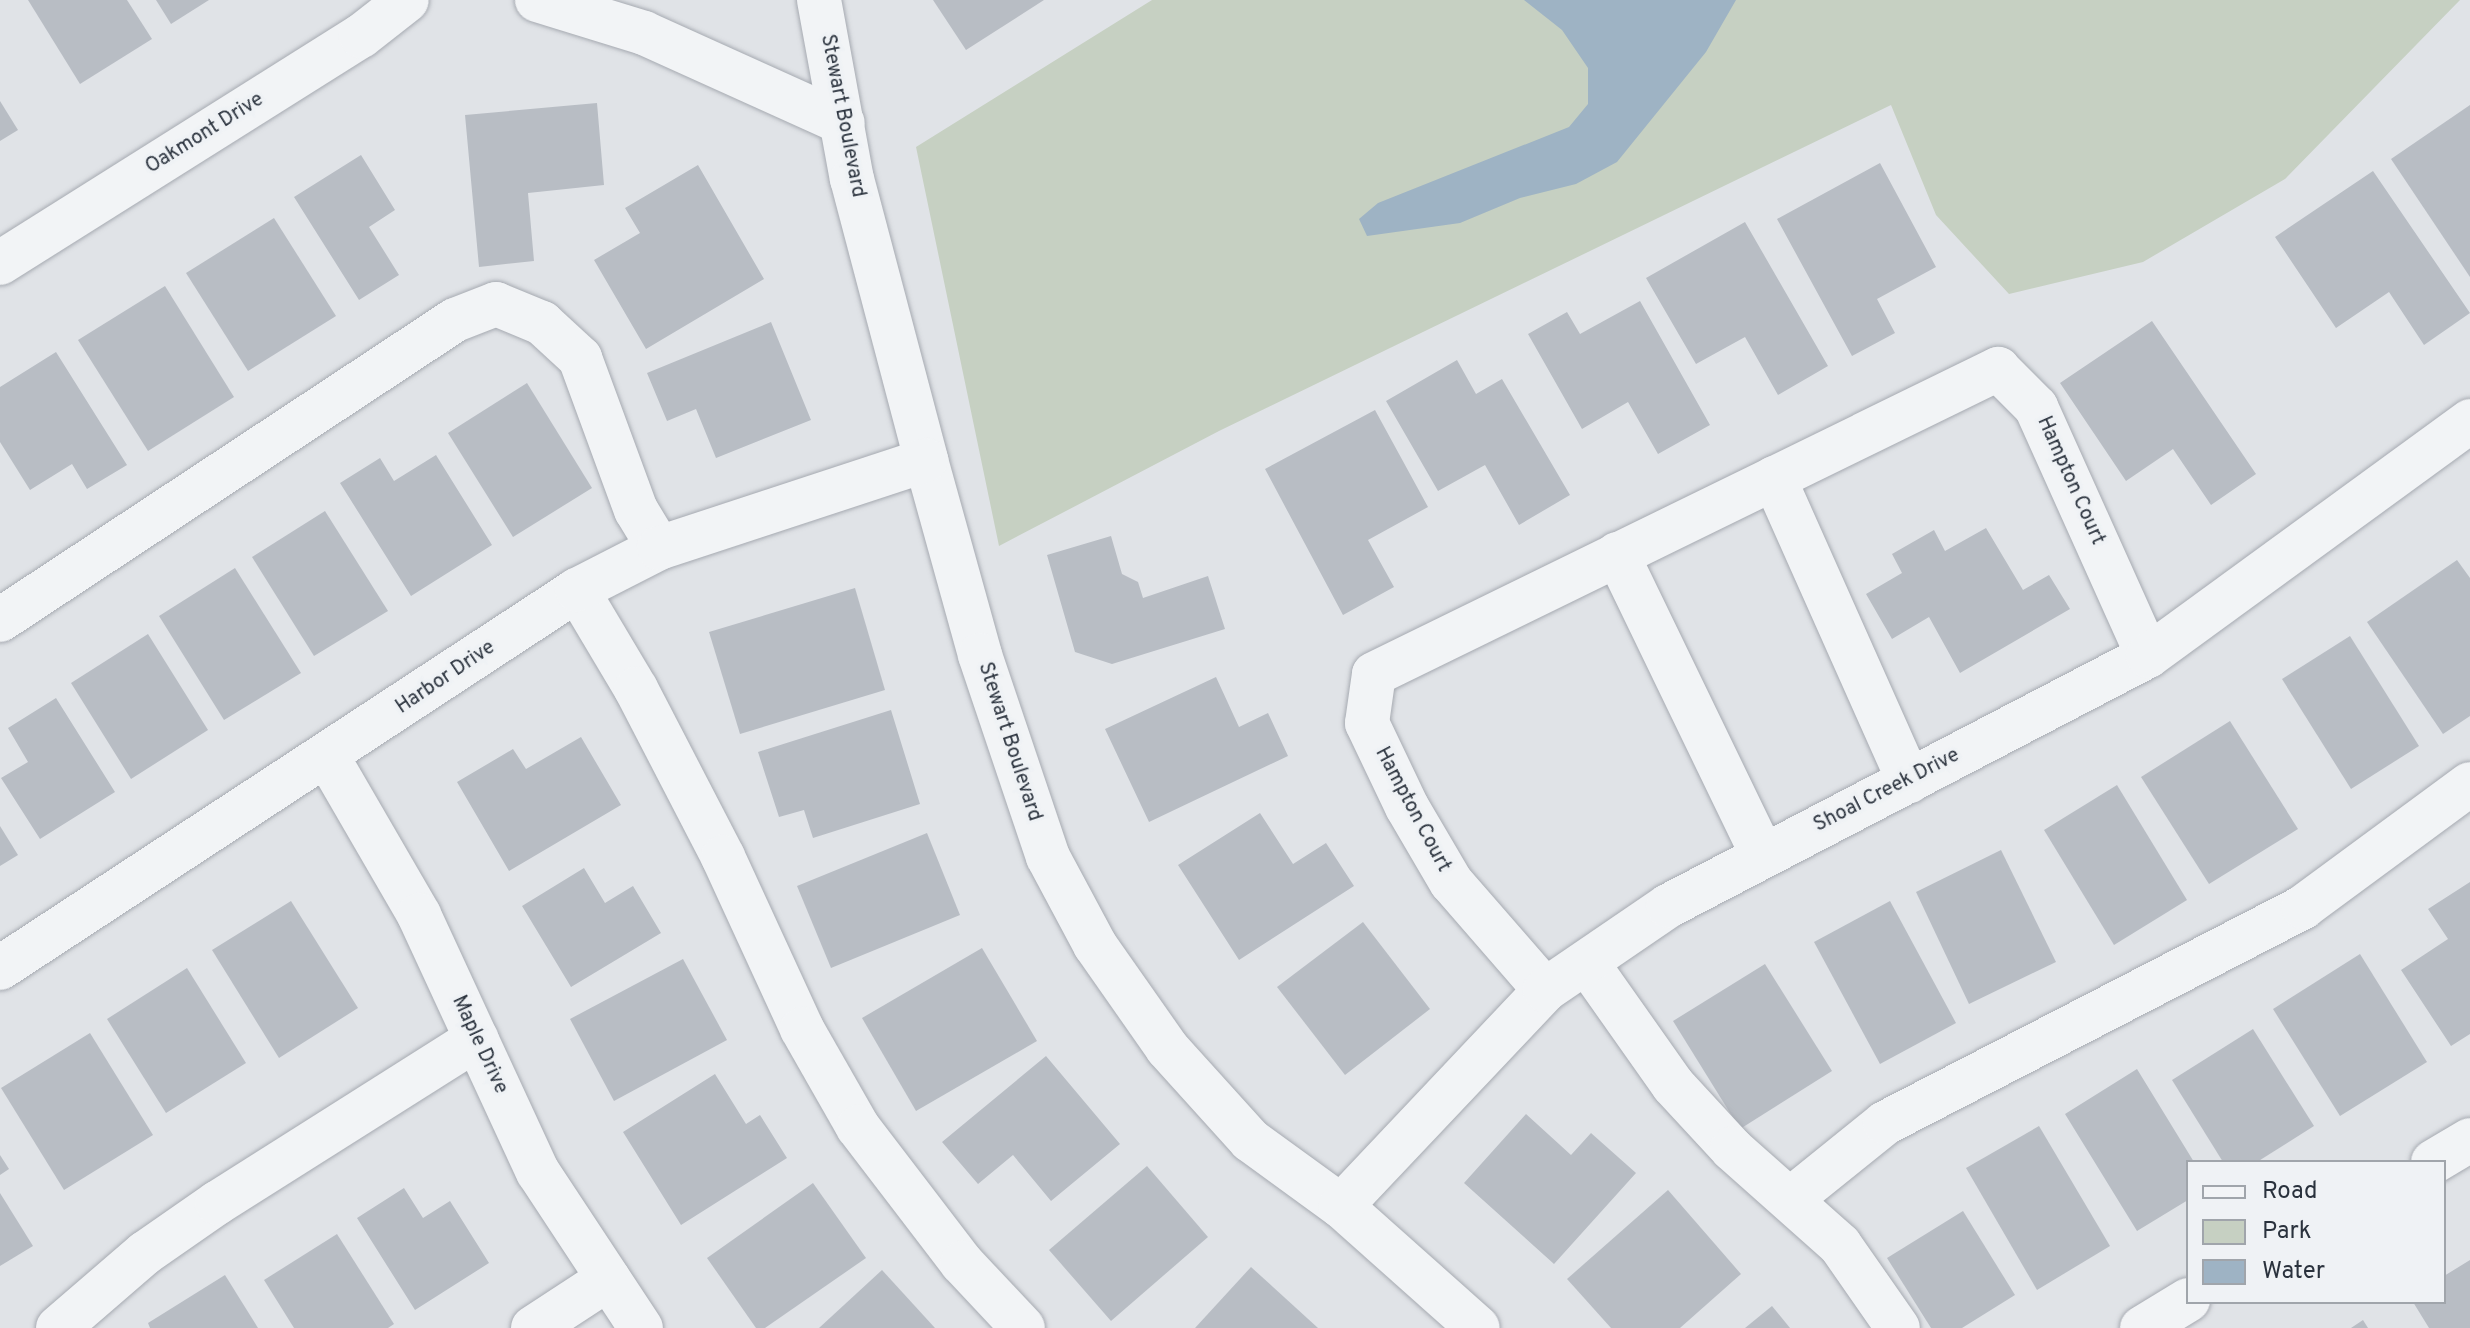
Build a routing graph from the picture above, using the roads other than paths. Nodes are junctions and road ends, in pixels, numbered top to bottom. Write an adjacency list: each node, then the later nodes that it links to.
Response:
1 (407, 0): 5 (street, Oakmont Drive)
2 (537, 0): 4 (street)
3 (819, 0): 4 (street, Stewart Boulevard)
4 (843, 123): 7 (street, Stewart Boulevard)
5 (0, 263)
6 (2470, 421): 13 (street, Shoal Creek Drive)
7 (926, 460): 9 (street, Harbor Drive); 25 (street, Stewart Boulevard)
8 (1774, 478): 10 (street, Hampton Court); 13 (street, Hampton Court); 15 (street)
9 (659, 548): 11 (street, Harbor Drive); 12 (street)
10 (1617, 554): 17 (street); 20 (street, Hampton Court)
11 (577, 590): 14 (street, Harbor Drive); 31 (street)
12 (0, 620)
13 (2148, 656): 15 (street, Shoal Creek Drive)
14 (327, 756): 19 (street, Harbor Drive); 21 (street, Maple Drive)
15 (1909, 781): 17 (street, Shoal Creek Drive)
16 (2470, 784): 24 (street)
17 (1762, 854): 18 (street, Shoal Creek Drive)
18 (1587, 963): 20 (street, Shoal Creek Drive); 24 (street)
19 (0, 968)
20 (1545, 990): 25 (street, Shoal Creek Drive)
21 (476, 1039): 26 (street, Maple Drive); 28 (street)
22 (2470, 1140): 23 (street)
23 (2436, 1160)
24 (1792, 1198): 33 (street)
25 (1341, 1206): 32 (street, Stewart Boulevard)
26 (608, 1279): 29 (street); 30 (street, Maple Drive)
27 (2186, 1301): 34 (street)
28 (58, 1328)
29 (533, 1328)
30 (641, 1328)
31 (1023, 1328)
32 (1478, 1328)
33 (1898, 1328)
34 (2142, 1328)

